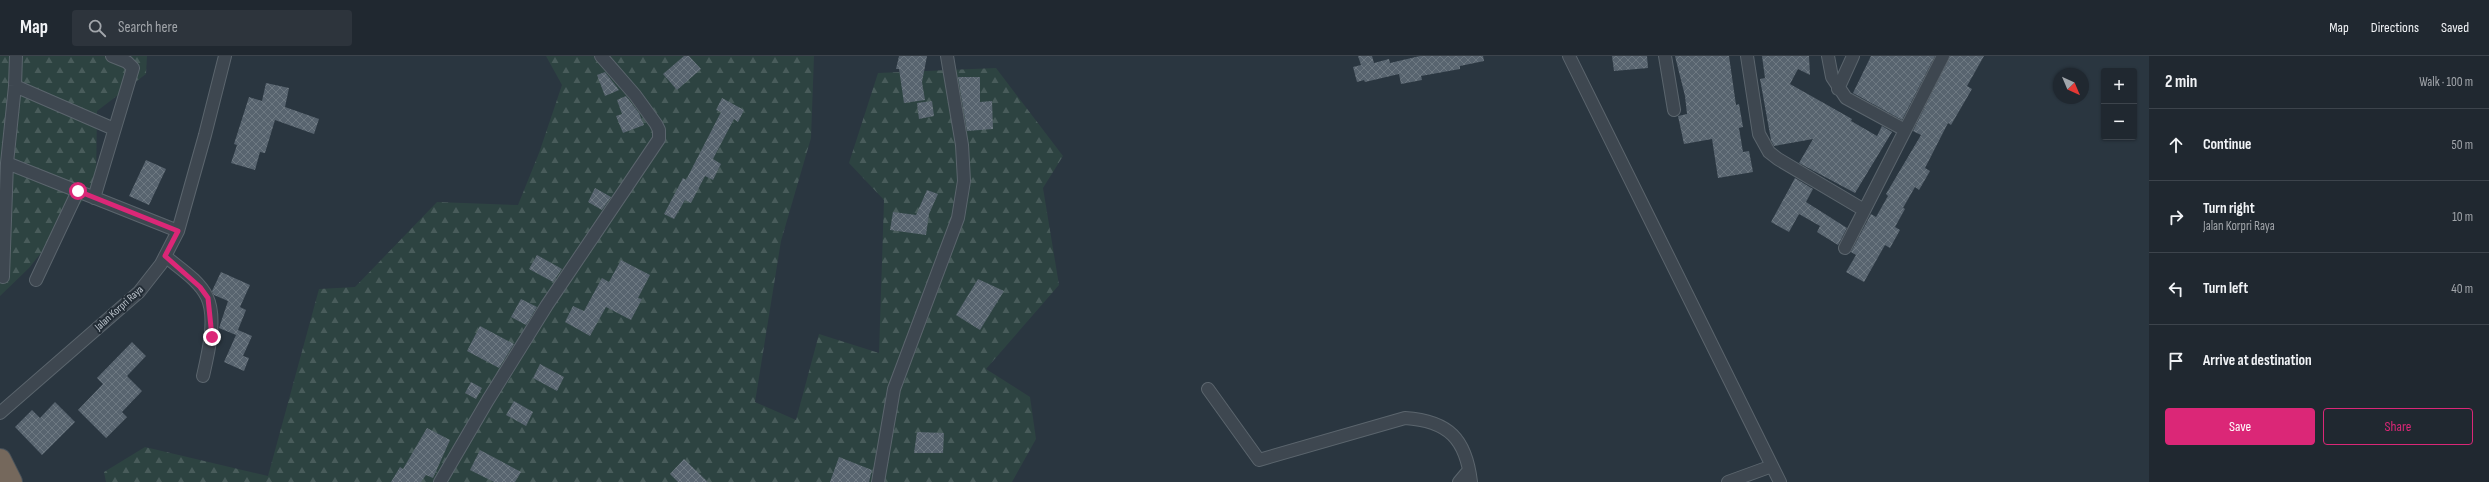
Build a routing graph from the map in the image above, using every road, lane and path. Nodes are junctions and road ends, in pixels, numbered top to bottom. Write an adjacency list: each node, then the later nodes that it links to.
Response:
1 (16, 56): 12 (street)
2 (112, 56): 16 (street)
3 (225, 56): 22 (street, Jalan Korpri Raya)
4 (601, 56): 34 (street)
5 (947, 56): 35 (street)
6 (1569, 56): 31 (street)
7 (1664, 56): 14 (street)
8 (1747, 56): 21 (street)
9 (1828, 56): 13 (street)
10 (1853, 56): 13 (street)
11 (1943, 56): 17 (street)
12 (15, 86): 15 (street); 16 (street)
13 (1838, 89): 17 (street)
14 (1674, 110)
15 (5, 124): 18 (street)
16 (114, 129): 20 (street)
17 (1905, 130): 21 (street)
18 (7, 163): 19 (street); 25 (street)
19 (78, 191): 20 (street); 26 (street)
20 (94, 198): 22 (street)
21 (1864, 210): 23 (street)
22 (178, 231): 24 (street, Jalan Korpri Raya)
23 (1845, 248)
24 (165, 256): 27 (street); 29 (street, Jalan Korpri Raya)
25 (3, 278)
26 (36, 280)
27 (203, 376)
28 (1208, 389): 32 (street)
29 (0, 412)
30 (0, 460): 33 (highway)
31 (1772, 466): 37 (street); 38 (street)
32 (1470, 476): 36 (street)
33 (11, 482)
34 (440, 482)
35 (878, 482)
36 (1459, 482)
37 (1728, 482)
38 (1780, 482)

